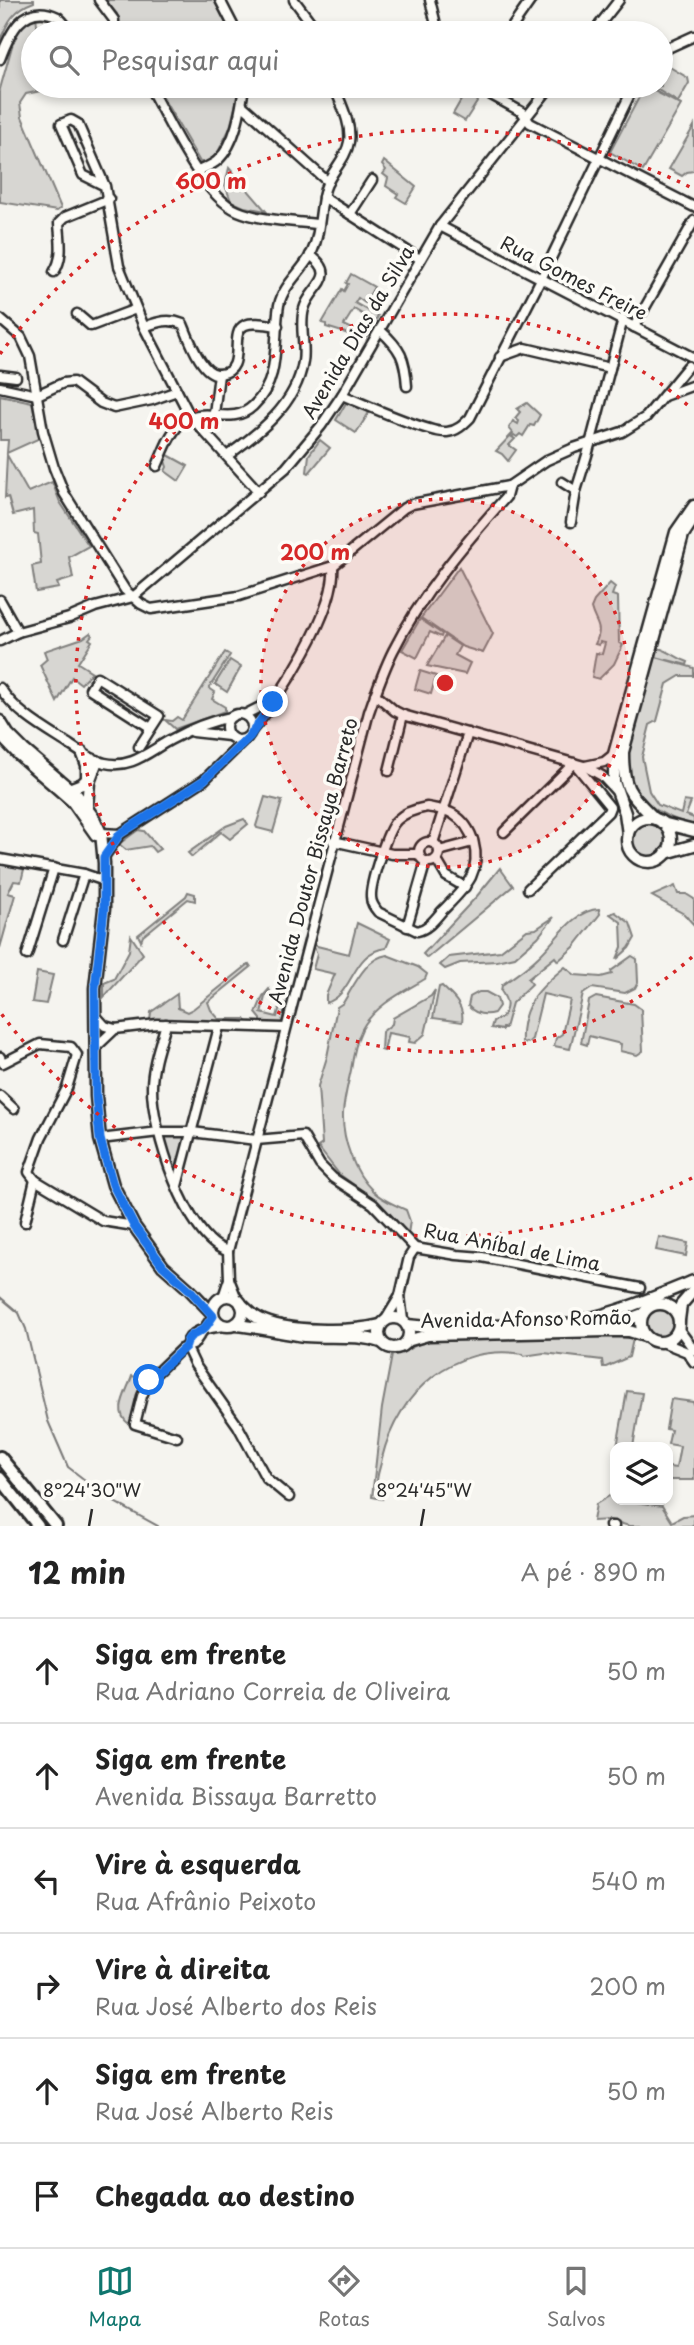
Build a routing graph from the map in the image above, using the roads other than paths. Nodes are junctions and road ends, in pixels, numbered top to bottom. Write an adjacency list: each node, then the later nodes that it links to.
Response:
1 (99, 0): 8 (street)
2 (220, 0): 9 (street)
3 (293, 0): 10 (street)
4 (430, 0): 11 (street)
5 (619, 0): 13 (street)
6 (528, 2): 12 (street)
7 (62, 21): 16 (street)
8 (114, 21)
9 (231, 21)
10 (310, 21)
11 (435, 21)
12 (516, 21)
13 (602, 21)
14 (694, 36): 15 (street)
15 (673, 46)
16 (0, 59)
17 (156, 98): 26 (street)
18 (243, 98): 23 (street)
19 (338, 98): 28 (street)
20 (498, 98): 24 (street)
21 (541, 98): 24 (street, Avenida Dias da Silva)
22 (628, 98): 25 (street)
23 (242, 105): 26 (street); 28 (street)
24 (526, 117): 25 (street); 36 (street, Avenida Dias da Silva)
25 (598, 159): 32 (street); 40 (street)
26 (198, 171): 35 (street)
27 (372, 180): 33 (street)
28 (328, 182): 30 (street)
29 (105, 186): 29 (street); 31 (street)
30 (323, 197): 33 (street); 35 (street)
31 (109, 199): 39 (street); 41 (street)
32 (694, 207)
33 (350, 214): 38 (street)
34 (694, 221): 47 (street)
35 (318, 225): 37 (street)
36 (440, 226): 38 (street, Avenida Dias da Silva); 40 (street, Rua Gomes Freire)
37 (310, 255): 45 (street); 68 (street)
38 (419, 259): 48 (street, Avenida Dias da Silva)
39 (54, 272)
40 (541, 279): 44 (street, Rua Gomes Freire); 49 (street)
41 (136, 309): 42 (street); 46 (street)
42 (77, 314)
43 (0, 319): 62 (street)
44 (623, 319): 47 (street, Rua Gomes Freire); 54 (street)
45 (278, 326): 55 (street); 65 (street)
46 (144, 327): 55 (street); 61 (street)
47 (634, 327): 52 (street, Rua Gomes Freire)
48 (380, 330): 59 (street); 63 (street, Avenida Dias da Silva)
49 (513, 335): 50 (street); 51 (street)
50 (525, 348): 51 (street); 54 (street)
51 (500, 357): 63 (street)
52 (694, 357): 53 (street)
53 (688, 366): 58 (street); 64 (street)
54 (610, 368): 67 (street)
55 (219, 374): 65 (street)
56 (0, 375): 57 (street)
57 (16, 377)
58 (694, 384): 64 (street)
59 (407, 386)
60 (0, 387): 62 (street)
61 (177, 391): 62 (street); 66 (street)
62 (37, 395): 78 (street)
63 (342, 395): 72 (street, Avenida Dias da Silva)
64 (664, 396): 67 (street)
65 (214, 415): 66 (street)
66 (190, 416): 68 (street); 69 (street)
67 (591, 443): 71 (street); 73 (street)
68 (227, 456): 72 (street)
69 (156, 466)
70 (562, 482): 73 (street)
71 (509, 486): 77 (street); 83 (street, Avenida Doutor Bissaya Barreto)
72 (259, 492): 78 (street, Avenida Dias da Silva)
73 (575, 495): 76 (street)
74 (694, 506): 97 (main road)
75 (694, 518): 107 (main road)
76 (571, 522)
77 (333, 566): 78 (street); 84 (street)
78 (133, 597): 80 (street)
79 (0, 600): 80 (street)
80 (18, 632): 81 (street)
81 (0, 642)
82 (0, 688): 96 (street)
83 (375, 694): 86 (street); 114 (street, Avenida Doutor Bissaya Barreto)
84 (274, 700): 85 (street); 92 (street)
85 (244, 715): 87 (street); 92 (street)
86 (403, 715): 91 (street); 102 (street)
87 (230, 717): 90 (street); 94 (street)
88 (0, 721): 103 (main road)
89 (151, 728): 89 (street); 95 (street)
90 (190, 732): 94 (street); 99 (street)
91 (468, 733): 100 (street); 106 (street)
92 (250, 734): 94 (street); 98 (street)
93 (1, 737): 112 (main road)
94 (231, 738): 98 (street)
95 (139, 747)
96 (82, 752): 99 (street); 103 (main road)
97 (614, 754): 101 (street); 104 (main road)
98 (230, 756): 110 (street)
99 (97, 761): 105 (main road)
100 (573, 763): 101 (street); 109 (street); 127 (street)
101 (584, 766): 104 (street)
102 (389, 771)
103 (69, 789): 105 (main road)
104 (616, 791): 111 (main road)
105 (87, 808): 112 (main road)
106 (445, 810): 113 (street); 116 (street); 117 (street)
107 (658, 821): 108 (main road); 111 (main road); 118 (main road)
108 (694, 831)
109 (504, 832)
110 (120, 834): 112 (street); 121 (street)
111 (628, 834): 118 (main road)
112 (101, 838): 121 (main road)
113 (473, 840): 116 (street); 126 (street)
114 (333, 841): 117 (street); 134 (street, Avenida Doutor Bissaya Barreto)
115 (694, 845): 118 (main road)
116 (436, 851): 119 (street); 122 (street); 126 (street)
117 (382, 853): 119 (street); 128 (street)
118 (666, 853)
119 (419, 854): 122 (street)
120 (0, 859): 123 (street)
121 (104, 860): 124 (street); 125 (main road)
122 (425, 861): 128 (street)
123 (54, 868): 124 (street); 130 (street)
124 (86, 875): 125 (street); 129 (street)
125 (104, 881): 131 (main road)
126 (465, 887): 128 (street)
127 (528, 889)
128 (407, 927)
129 (63, 940)
130 (27, 955)
131 (96, 1016): 135 (street); 136 (main road)
132 (166, 1024): 133 (street); 135 (street); 140 (street)
133 (219, 1027): 134 (street); 141 (street)
134 (285, 1028): 143 (street, Avenida Doutor Bissaya Barreto)
135 (115, 1029): 136 (street)
136 (96, 1047): 142 (main road)
137 (0, 1057): 144 (street)
138 (0, 1096): 139 (street)
139 (14, 1109)
140 (159, 1132): 141 (street); 142 (street); 145 (street)
141 (191, 1132): 143 (street); 145 (street)
142 (100, 1139): 147 (main road)
143 (256, 1140): 148 (street, Rua Aníbal de Lima); 149 (street, Avenida Doutor Bissaya Barreto)
144 (35, 1180): 146 (street); 147 (street)
145 (177, 1186): 149 (street)
146 (25, 1222)
147 (134, 1226): 153 (main road)
148 (415, 1248): 152 (street, Rua Aníbal de Lima); 155 (street)
149 (228, 1251): 150 (street, Avenida Doutor Bissaya Barreto)
150 (229, 1279): 156 (street, Avenida Doutor Bissaya Barreto); 157 (street, Avenida Doutor Bissaya Barreto)
151 (694, 1281): 158 (main road); 163 (main road)
152 (640, 1288)
153 (190, 1290): 156 (main road); 160 (main road)
154 (694, 1290): 164 (main road)
155 (400, 1296): 161 (street); 162 (street)
156 (221, 1298): 157 (main road); 160 (main road)
157 (239, 1301): 161 (main road); 165 (main road)
158 (657, 1304): 159 (main road); 164 (main road)
159 (643, 1314): 163 (main road, Avenida Afonso Romão); 168 (main road)
160 (213, 1315): 166 (main road); 167 (street)
161 (383, 1322): 162 (main road); 170 (main road)
162 (405, 1323): 163 (main road, Avenida Afonso Romão); 169 (main road)
163 (561, 1324)
164 (679, 1324): 171 (main road); 173 (street)
165 (236, 1325): 166 (main road); 170 (main road)
166 (224, 1326): 167 (street)
167 (201, 1331): 172 (street)
168 (645, 1336): 169 (main road, Avenida Afonso Romão); 171 (main road)
169 (407, 1340): 170 (main road)
170 (381, 1342)
171 (662, 1342): 174 (street)
172 (186, 1346): 175 (street); 178 (street)
173 (694, 1350)
174 (694, 1362)
175 (177, 1437)
176 (0, 1457): 180 (highway)
177 (0, 1478): 179 (highway)
178 (289, 1497)
179 (38, 1526)
180 (56, 1526)

